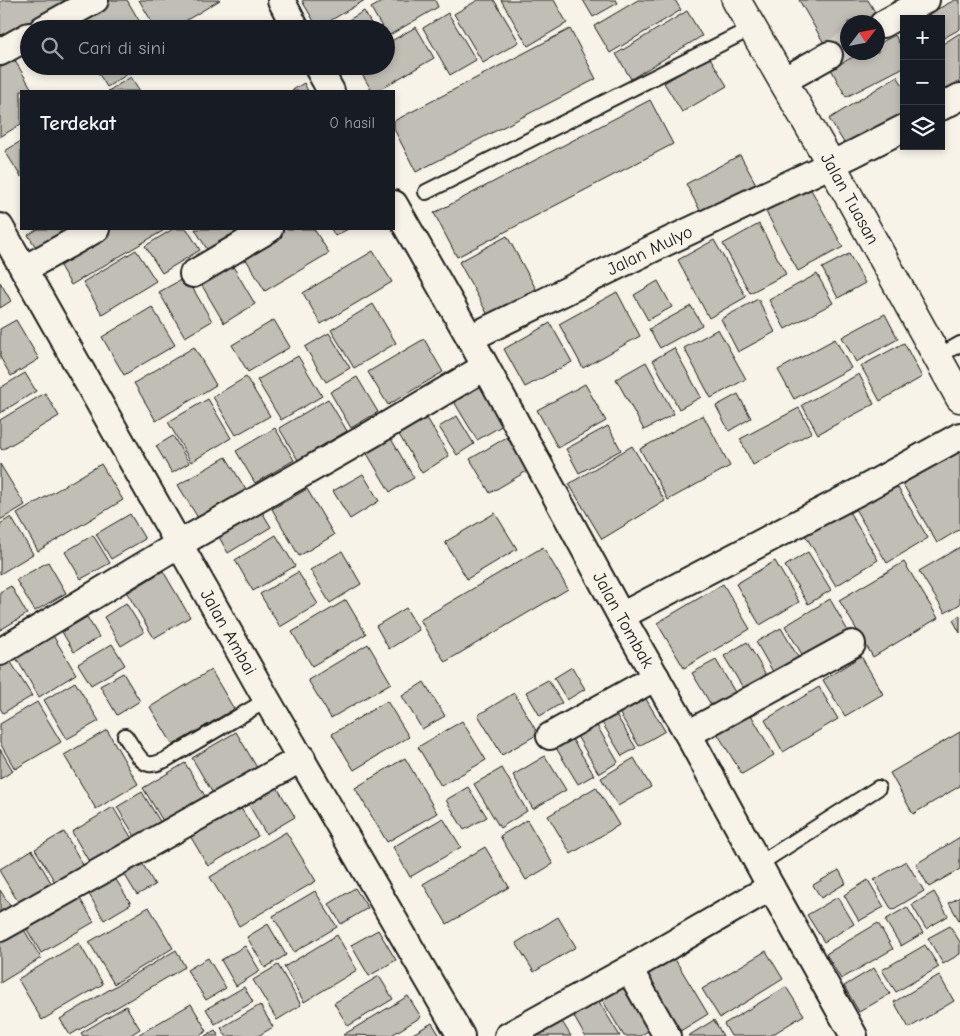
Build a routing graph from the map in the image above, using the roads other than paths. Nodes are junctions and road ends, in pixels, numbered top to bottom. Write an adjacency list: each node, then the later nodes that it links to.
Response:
1 (95, 0): 5 (street)
2 (281, 0): 6 (street)
3 (736, 0): 8 (street, Jalan Tuasan)
4 (926, 0): 7 (street)
5 (58, 20)
6 (291, 20)
7 (885, 23)
8 (752, 28): 13 (street, Jalan Tuasan); 19 (lane)
9 (20, 41): 10 (street)
10 (0, 52)
11 (829, 55): 13 (street)
12 (322, 75): 14 (street)
13 (783, 81): 18 (street, Jalan Tuasan)
14 (330, 90)
15 (960, 97): 16 (street)
16 (945, 105)
17 (900, 130): 18 (street, Jalan Mulyo)
18 (831, 164): 26 (street, Jalan Mulyo); 27 (street, Jalan Tuasan)
19 (426, 192)
20 (395, 206): 26 (street, Jalan Tombak)
21 (0, 227): 24 (street, Jalan Ambai)
22 (94, 230): 24 (street)
23 (267, 230): 25 (street)
24 (24, 270): 31 (street, Jalan Ambai)
25 (193, 274)
26 (470, 338): 28 (street, Jalan Tombak)
27 (949, 350): 29 (street, Jalan Tuasan)
28 (485, 367): 31 (street); 32 (street, Jalan Tombak)
29 (960, 398)
30 (960, 436): 32 (street)
31 (179, 544): 34 (street); 36 (street, Jalan Ambai)
32 (621, 616): 35 (street, Jalan Tombak)
33 (852, 644): 37 (street)
34 (0, 652)
35 (656, 677): 37 (street, Jalan Tombak); 39 (street)
36 (268, 700): 38 (lane); 40 (street, Jalan Ambai)
37 (688, 734): 42 (street, Jalan Tombak)
38 (126, 736)
39 (550, 736)
40 (302, 758): 44 (street); 46 (street, Jalan Ambai)
41 (878, 788): 42 (lane)
42 (759, 864): 43 (street, Jalan Tombak)
43 (771, 887): 45 (street); 49 (street, Jalan Tombak)
44 (0, 928)
45 (629, 970): 47 (street); 48 (street)
46 (461, 1036)
47 (508, 1036)
48 (667, 1036)
49 (854, 1036)

